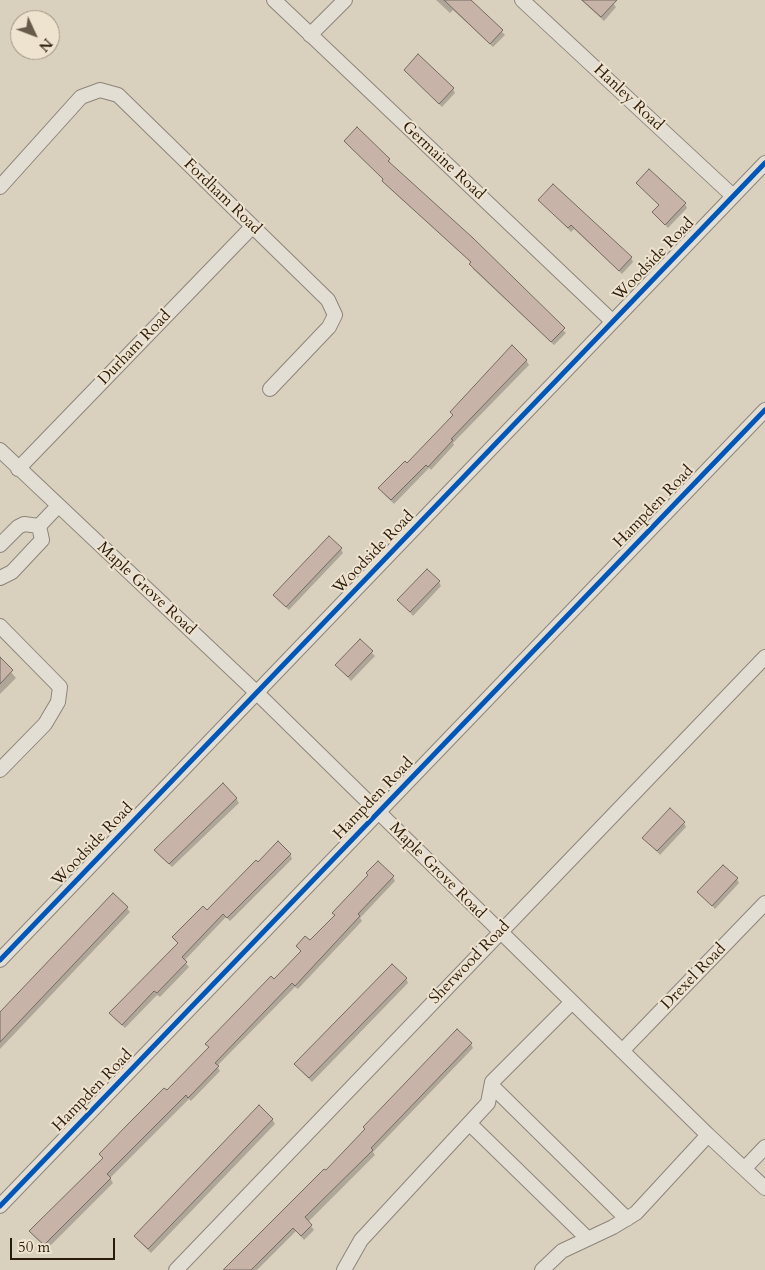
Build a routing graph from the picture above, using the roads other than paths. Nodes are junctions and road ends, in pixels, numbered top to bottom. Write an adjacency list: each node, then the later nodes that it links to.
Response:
1 (274, 0): 4 (street, Germaine Road)
2 (345, 0): 4 (street)
3 (522, 0): 7 (street, Hanley Road)
4 (310, 35): 9 (street, Germaine Road)
5 (765, 163): 7 (street, Woodside Road)
6 (0, 187): 8 (street, Fordham Road)
7 (733, 196): 9 (street, Woodside Road)
8 (252, 227): 10 (street, Fordham Road); 13 (street, Durham Road)
9 (612, 321): 20 (street, Woodside Road)
10 (270, 389)
11 (765, 410): 22 (street, Hampden Road)
12 (0, 450): 13 (street, Maple Grove Road)
13 (18, 469): 14 (street, Maple Grove Road)
14 (58, 506): 15 (street); 20 (street, Maple Grove Road)
15 (39, 526): 16 (street); 17 (street)
16 (0, 545)
17 (0, 578)
18 (0, 626): 21 (street)
19 (765, 657): 24 (street, Sherwood Road)
20 (257, 693): 22 (street, Maple Grove Road); 25 (street, Woodside Road)
21 (0, 770)
22 (378, 812): 24 (street, Maple Grove Road); 34 (street, Hampden Road)
23 (765, 903): 27 (street, Drexel Road)
24 (500, 932): 26 (street, Maple Grove Road); 37 (street, Sherwood Road)
25 (0, 960)
26 (572, 1002): 27 (street, Maple Grove Road); 28 (street)
27 (622, 1051): 30 (street, Maple Grove Road)
28 (492, 1086): 29 (street); 35 (street)
29 (470, 1124): 36 (street); 38 (street)
30 (708, 1135): 32 (street, Maple Grove Road); 35 (street)
31 (765, 1147): 32 (street)
32 (745, 1168): 33 (street, Maple Grove Road)
33 (765, 1188)
34 (0, 1206)
35 (626, 1219): 36 (street)
36 (587, 1238): 39 (street)
37 (176, 1270)
38 (344, 1270)
39 (542, 1270)

